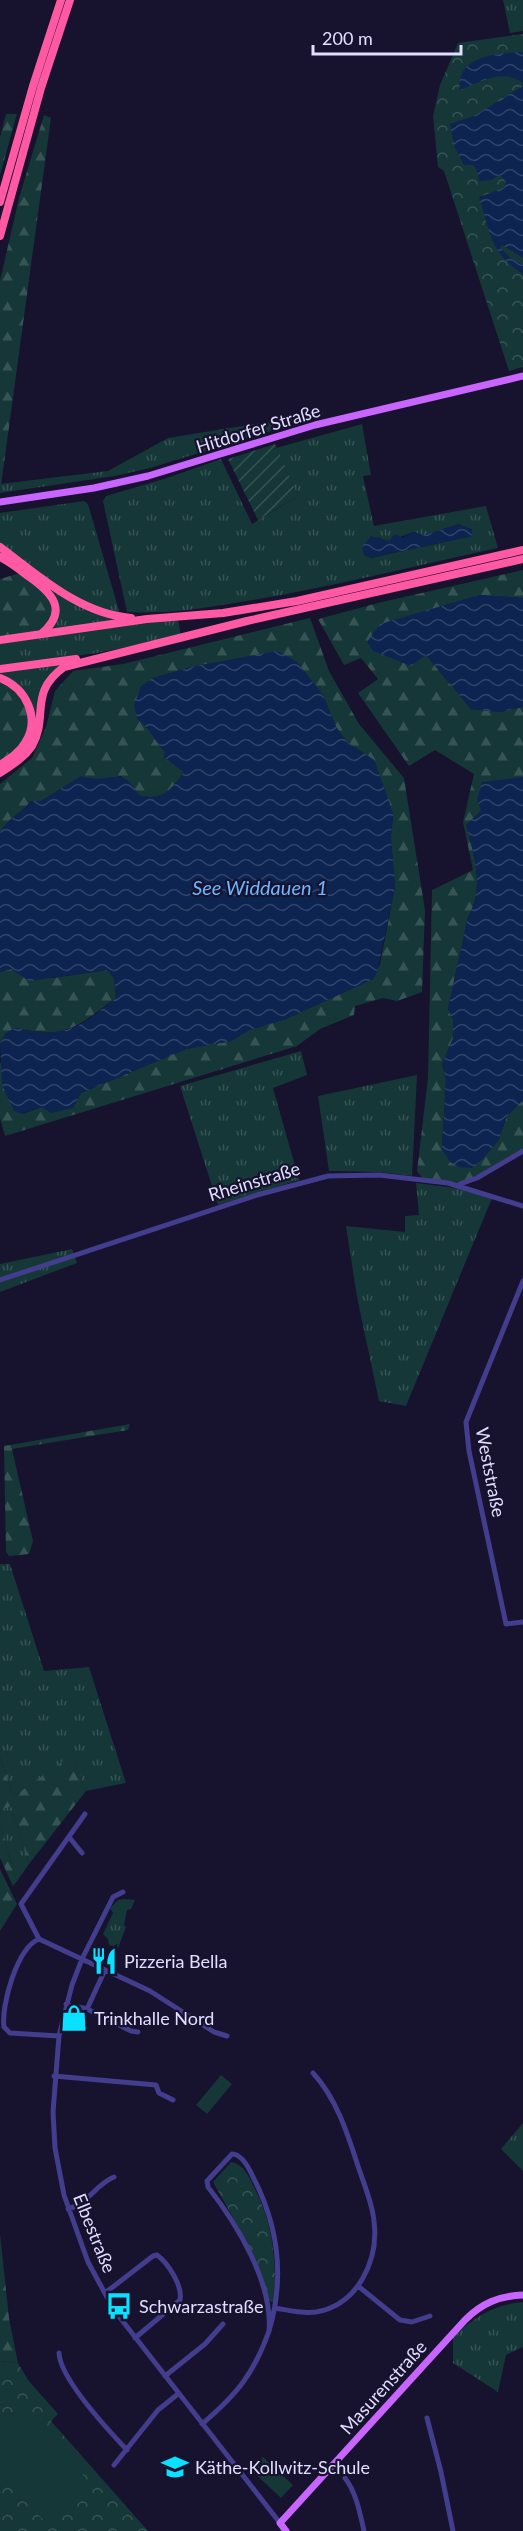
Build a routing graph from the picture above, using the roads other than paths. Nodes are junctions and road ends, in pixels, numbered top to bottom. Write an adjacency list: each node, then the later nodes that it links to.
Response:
1 (61, 0): 3 (highway)
2 (70, 0): 4 (highway)
3 (0, 202)
4 (0, 236)
5 (523, 376): 6 (main road, Hitdorfer Straße)
6 (0, 502)
7 (0, 547): 11 (highway)
8 (523, 550): 11 (highway)
9 (0, 557): 12 (highway)
10 (523, 559): 14 (highway)
11 (147, 619): 12 (highway)
12 (41, 634): 13 (highway)
13 (0, 640)
14 (108, 655): 15 (highway); 18 (highway)
15 (0, 669)
16 (0, 678): 17 (highway)
17 (0, 765)
18 (0, 773)
19 (523, 1151): 20 (street)
20 (477, 1178): 21 (street); 22 (street)
21 (458, 1185): 22 (street, Rheinstraße); 24 (street, Rheinstraße)
22 (479, 1191): 23 (street, Rheinstraße)
23 (523, 1206)
24 (0, 1280)
25 (523, 1281): 26 (street, Weststraße)
26 (523, 1622)
27 (85, 1814): 28 (street)
28 (69, 1837): 29 (street); 31 (street)
29 (82, 1853)
30 (123, 1892): 32 (street, Elbestraße)
31 (39, 1939): 32 (street); 37 (street)
32 (82, 1959): 33 (street); 34 (street, Elbestraße)
33 (105, 1970): 35 (street); 38 (street)
34 (66, 2004): 35 (street); 37 (street, Elbestraße)
35 (87, 2009): 36 (street)
36 (138, 2032)
37 (59, 2036): 40 (street, Elbestraße)
38 (227, 2036)
39 (313, 2073): 44 (street)
40 (54, 2076): 41 (street); 43 (street, Elbestraße)
41 (173, 2100)
42 (114, 2177): 43 (street)
43 (68, 2209): 45 (street, Elbestraße)
44 (358, 2286): 48 (street); 49 (street)
45 (105, 2293): 52 (street, Elbestraße); 52 (street)
46 (523, 2295): 61 (main road, Masurenstraße)
47 (267, 2308): 48 (street); 48 (street); 51 (street)
48 (276, 2308): 51 (street)
49 (430, 2316)
50 (223, 2325): 54 (street)
51 (269, 2331): 57 (street)
52 (135, 2338): 54 (street, Elbestraße)
53 (59, 2353): 58 (street)
54 (165, 2376): 55 (street, Elbestraße)
55 (178, 2394): 57 (street, Elbestraße); 58 (street)
56 (427, 2418): 64 (street)
57 (202, 2424): 61 (street, Elbestraße)
58 (127, 2450): 59 (street)
59 (114, 2464)
60 (345, 2478): 63 (street)
61 (280, 2523): 62 (main road, Elbestraße)
62 (286, 2531)
63 (364, 2531)
64 (453, 2531)

